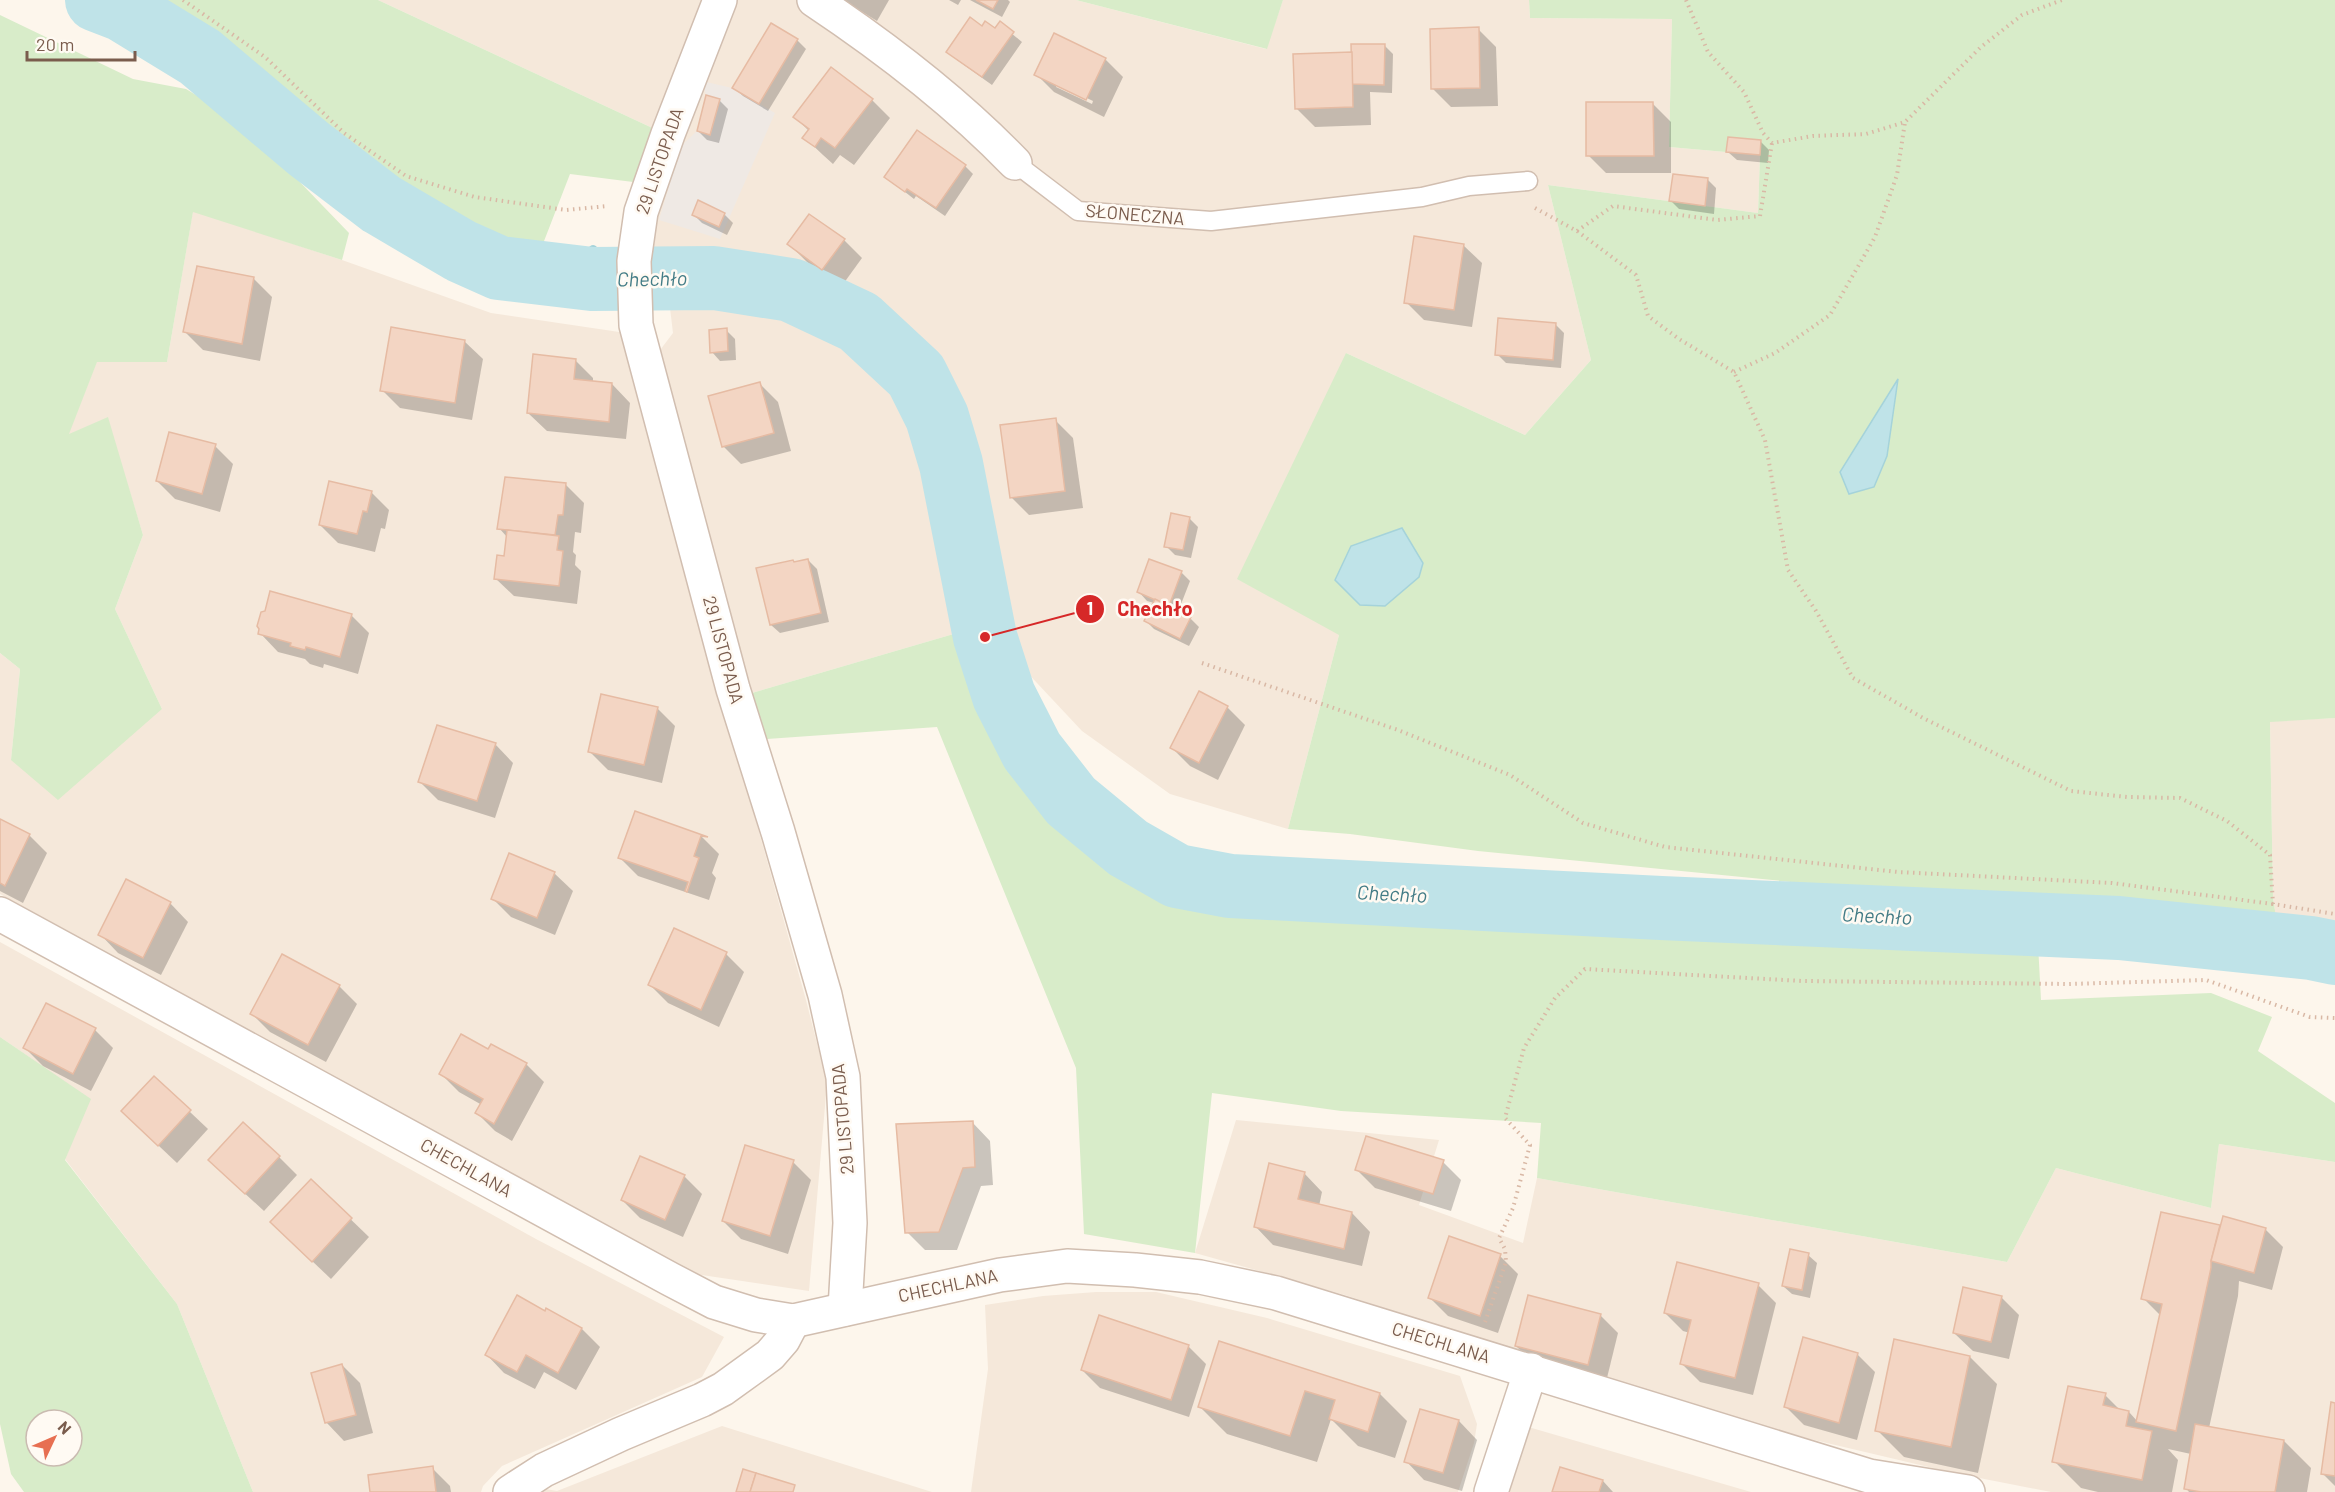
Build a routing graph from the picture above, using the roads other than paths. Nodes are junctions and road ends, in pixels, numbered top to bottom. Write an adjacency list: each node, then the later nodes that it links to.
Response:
1 (720, 0): 6 (street, 29 LISTOPADA)
2 (814, 0): 3 (street, SŁONECZNA)
3 (1015, 163): 4 (lane, SŁONECZNA)
4 (1528, 182)
5 (0, 914): 7 (street, CHECHLANA)
6 (845, 1309): 7 (street, CHECHLANA); 8 (street, CHECHLANA)
7 (793, 1321): 9 (street)
8 (1531, 1370): 10 (street); 11 (street, CHECHLANA)
9 (510, 1492)
10 (1491, 1492)
11 (1968, 1492)

